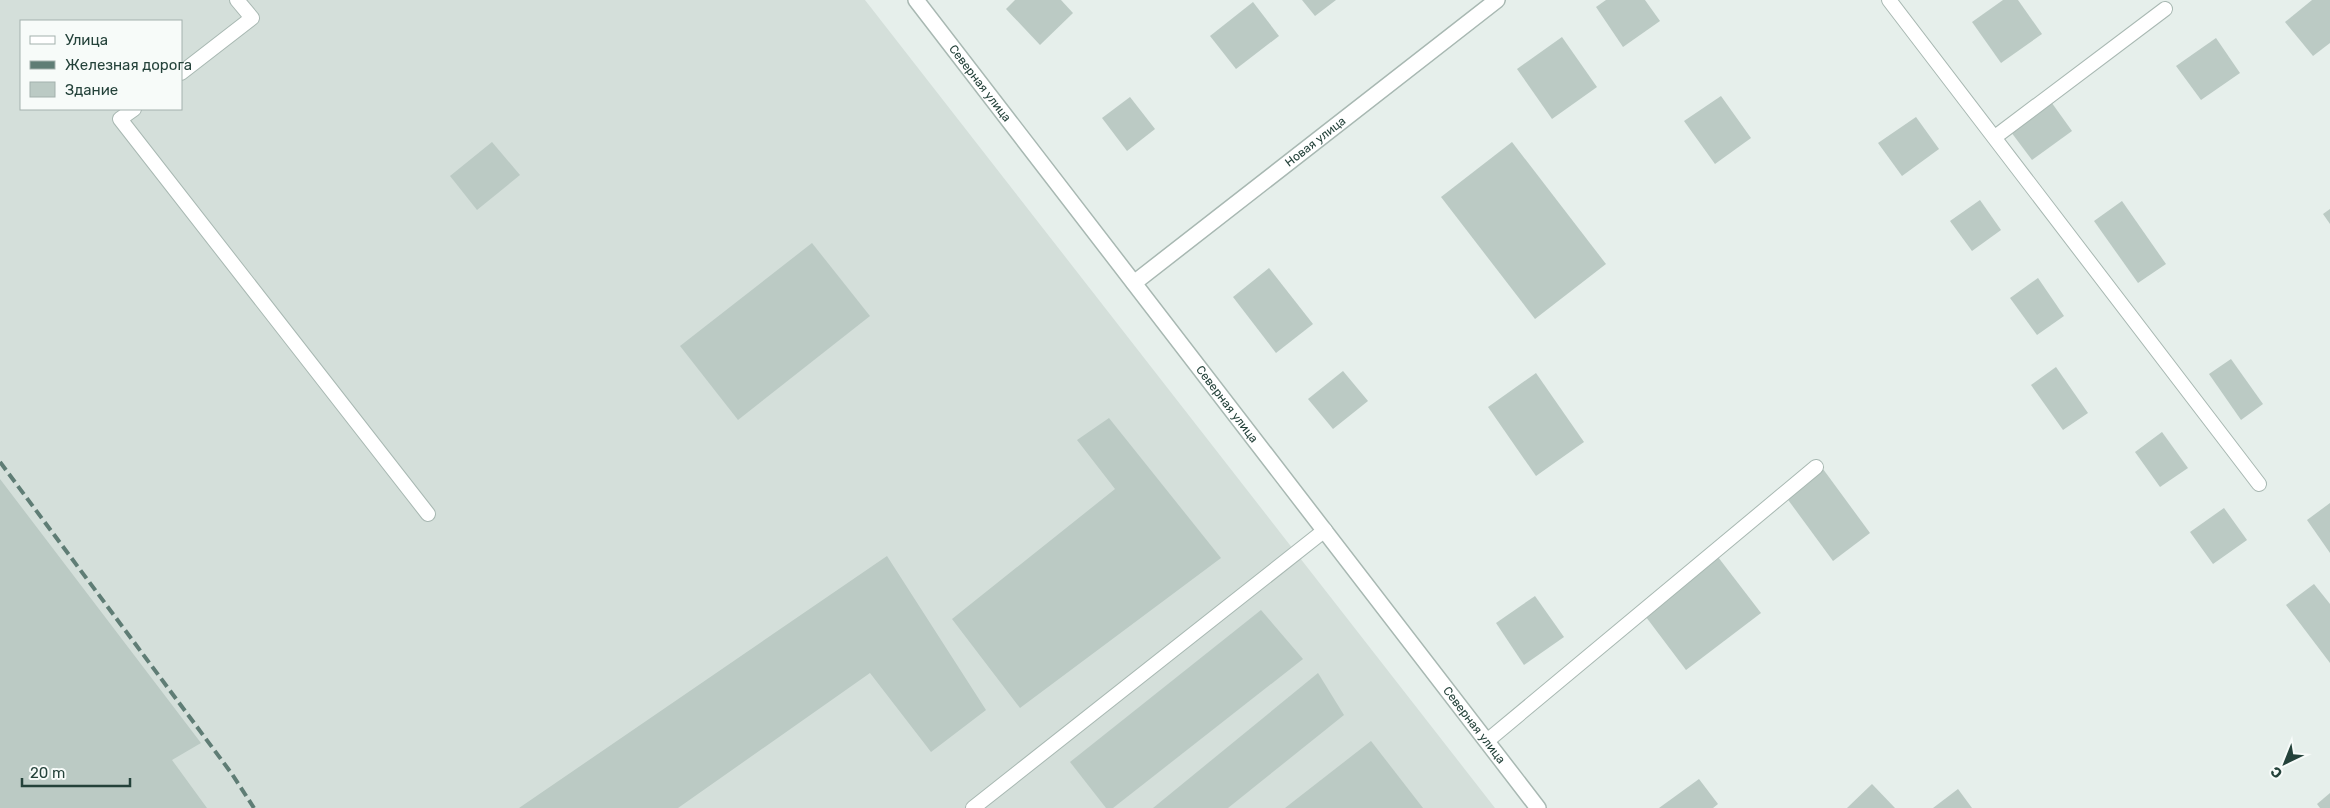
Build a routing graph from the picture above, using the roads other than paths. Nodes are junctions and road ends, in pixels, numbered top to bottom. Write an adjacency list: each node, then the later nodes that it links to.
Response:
1 (237, 0): 6 (lane)
2 (916, 0): 9 (street, Северная улица)
3 (1497, 0): 9 (street, Новая улица)
4 (1889, 0): 8 (lane)
5 (2165, 9): 8 (lane)
6 (182, 72)
7 (133, 110): 12 (lane)
8 (1995, 137): 11 (lane)
9 (1134, 283): 13 (street, Северная улица)
10 (1816, 467): 14 (lane)
11 (2259, 484)
12 (428, 514)
13 (1324, 530): 14 (street, Северная улица); 15 (lane)
14 (1486, 741): 16 (street, Северная улица)
15 (973, 808)
16 (1538, 808)

